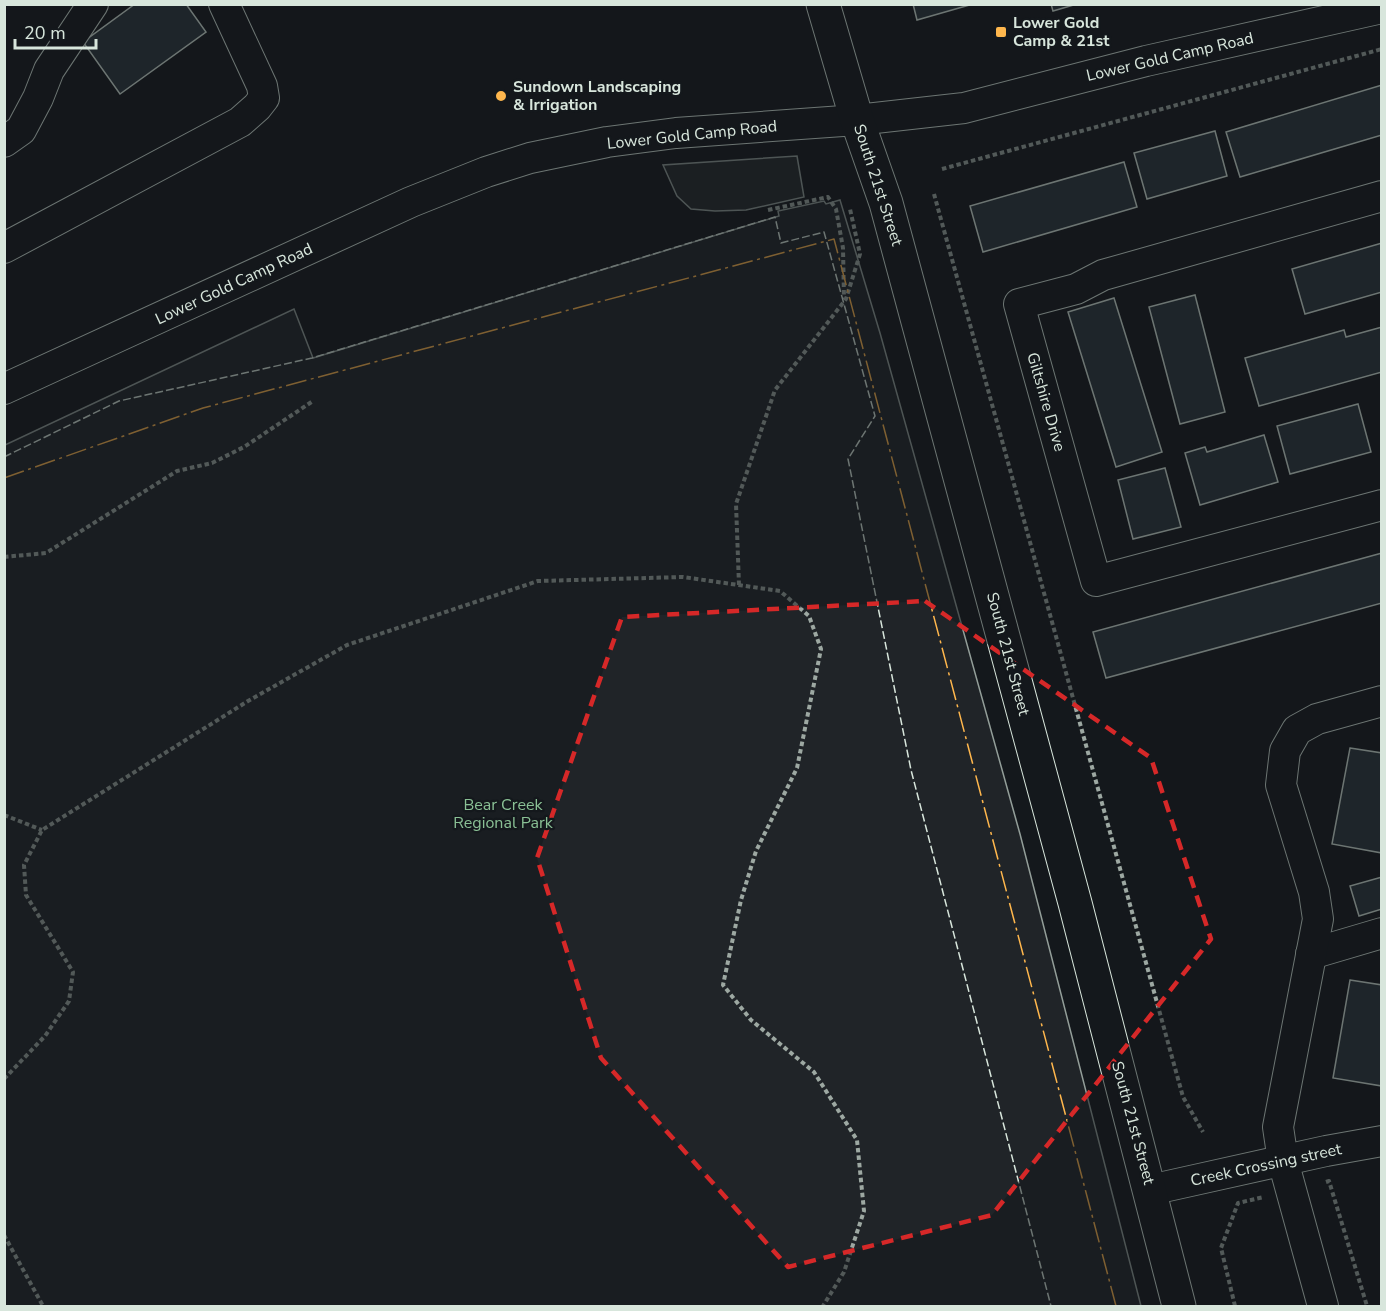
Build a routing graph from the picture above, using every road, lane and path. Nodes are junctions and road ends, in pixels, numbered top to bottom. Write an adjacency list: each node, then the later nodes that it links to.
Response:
1 (93, 4): 7 (street)
2 (224, 4): 13 (street)
3 (823, 4): 6 (main road, South 21st Street)
4 (1382, 8): 6 (street, Lower Gold Camp Road)
5 (1382, 49): 8 (path)
6 (857, 120): 15 (street, Lower Gold Camp Road); 29 (main road, South 21st Street)
7 (4, 142)
8 (942, 169)
9 (933, 194): 26 (path)
10 (1382, 196): 17 (street, Giltshire Drive)
11 (850, 209): 14 (path)
12 (768, 210): 14 (path)
13 (4, 248)
14 (844, 303): 19 (path)
15 (4, 389)
16 (313, 401): 18 (path)
17 (1382, 505)
18 (4, 557)
19 (739, 585): 22 (path); 32 (path)
20 (1382, 701): 24 (street)
21 (4, 815): 22 (path)
22 (42, 830): 25 (path)
23 (1382, 933): 24 (street)
24 (1311, 954): 28 (street)
25 (4, 1079)
26 (1203, 1132)
27 (1382, 1141): 28 (street, Creek Crossing street)
28 (1283, 1161): 29 (street, Creek Crossing street); 34 (street)
29 (1150, 1190): 33 (main road, South 21st Street)
30 (4, 1235): 31 (path)
31 (43, 1306)
32 (823, 1306)
33 (1179, 1306)
34 (1323, 1306)

